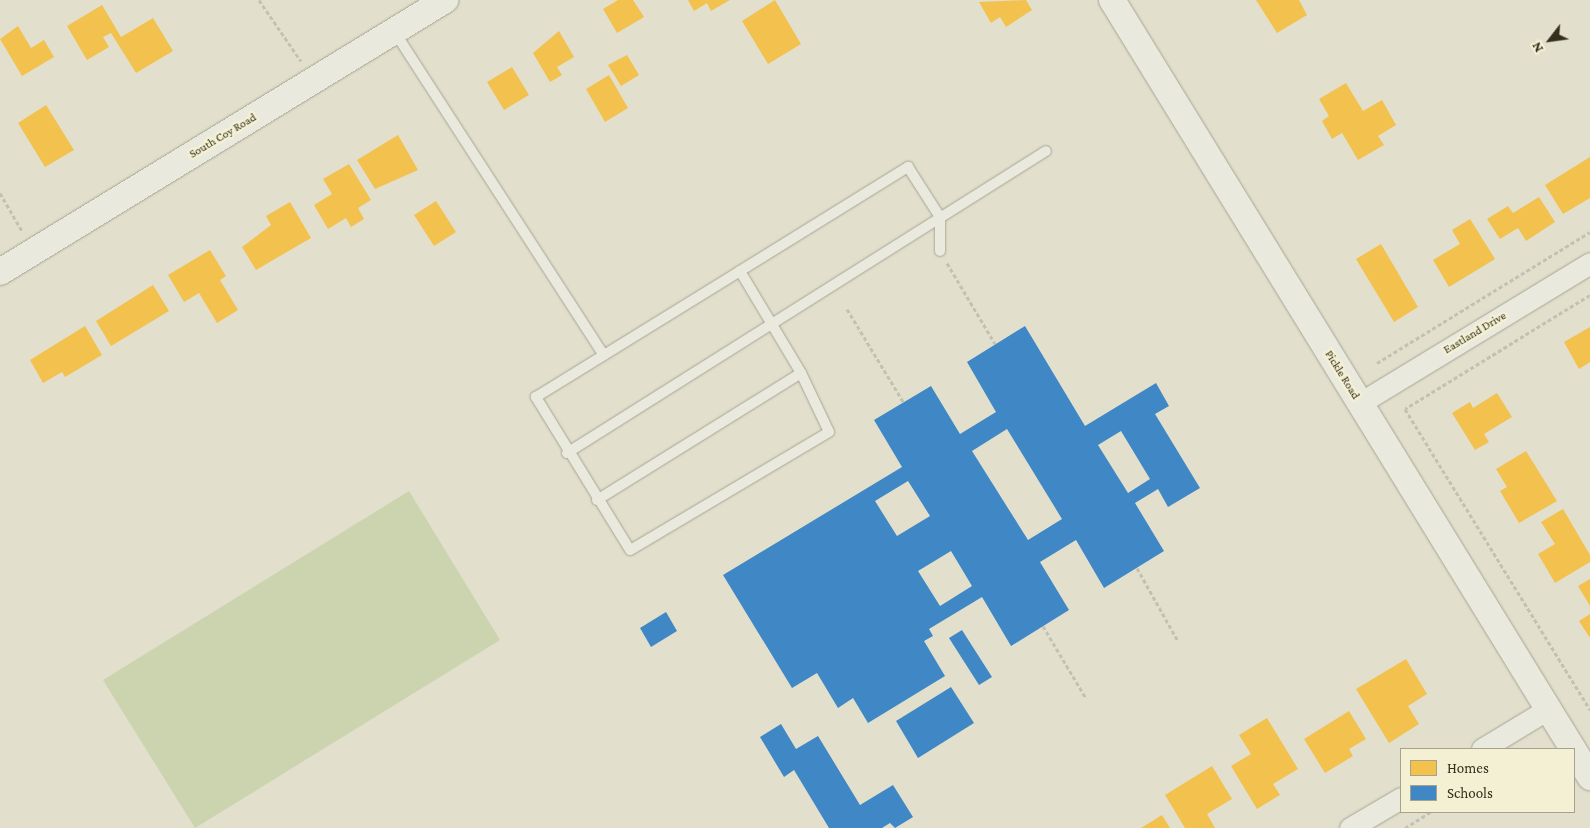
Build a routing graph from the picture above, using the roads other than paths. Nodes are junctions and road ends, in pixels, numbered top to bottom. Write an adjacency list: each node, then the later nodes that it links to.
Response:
1 (445, 0): 3 (street, South Coy Road)
2 (1112, 0): 13 (street, Pickle Road)
3 (394, 31): 8 (street, South Coy Road); 11 (lane)
4 (1046, 150): 5 (lane)
5 (940, 217): 6 (lane); 9 (lane); 10 (lane)
6 (940, 251)
7 (1590, 263): 13 (street, Eastland Drive)
8 (0, 272)
9 (740, 272): 10 (lane); 11 (lane)
10 (771, 324): 12 (lane); 14 (lane)
11 (604, 355): 14 (lane)
12 (801, 373): 15 (lane); 15 (lane)
13 (1360, 403): 16 (street, Pickle Road)
14 (567, 453): 15 (lane)
15 (597, 500)
16 (1548, 709): 17 (street); 18 (street, Pickle Road)
17 (1484, 748)
18 (1572, 748)
19 (1575, 753): 20 (street, Pickle Road)
20 (1590, 777)
21 (1400, 799): 22 (street)
22 (1350, 828)

